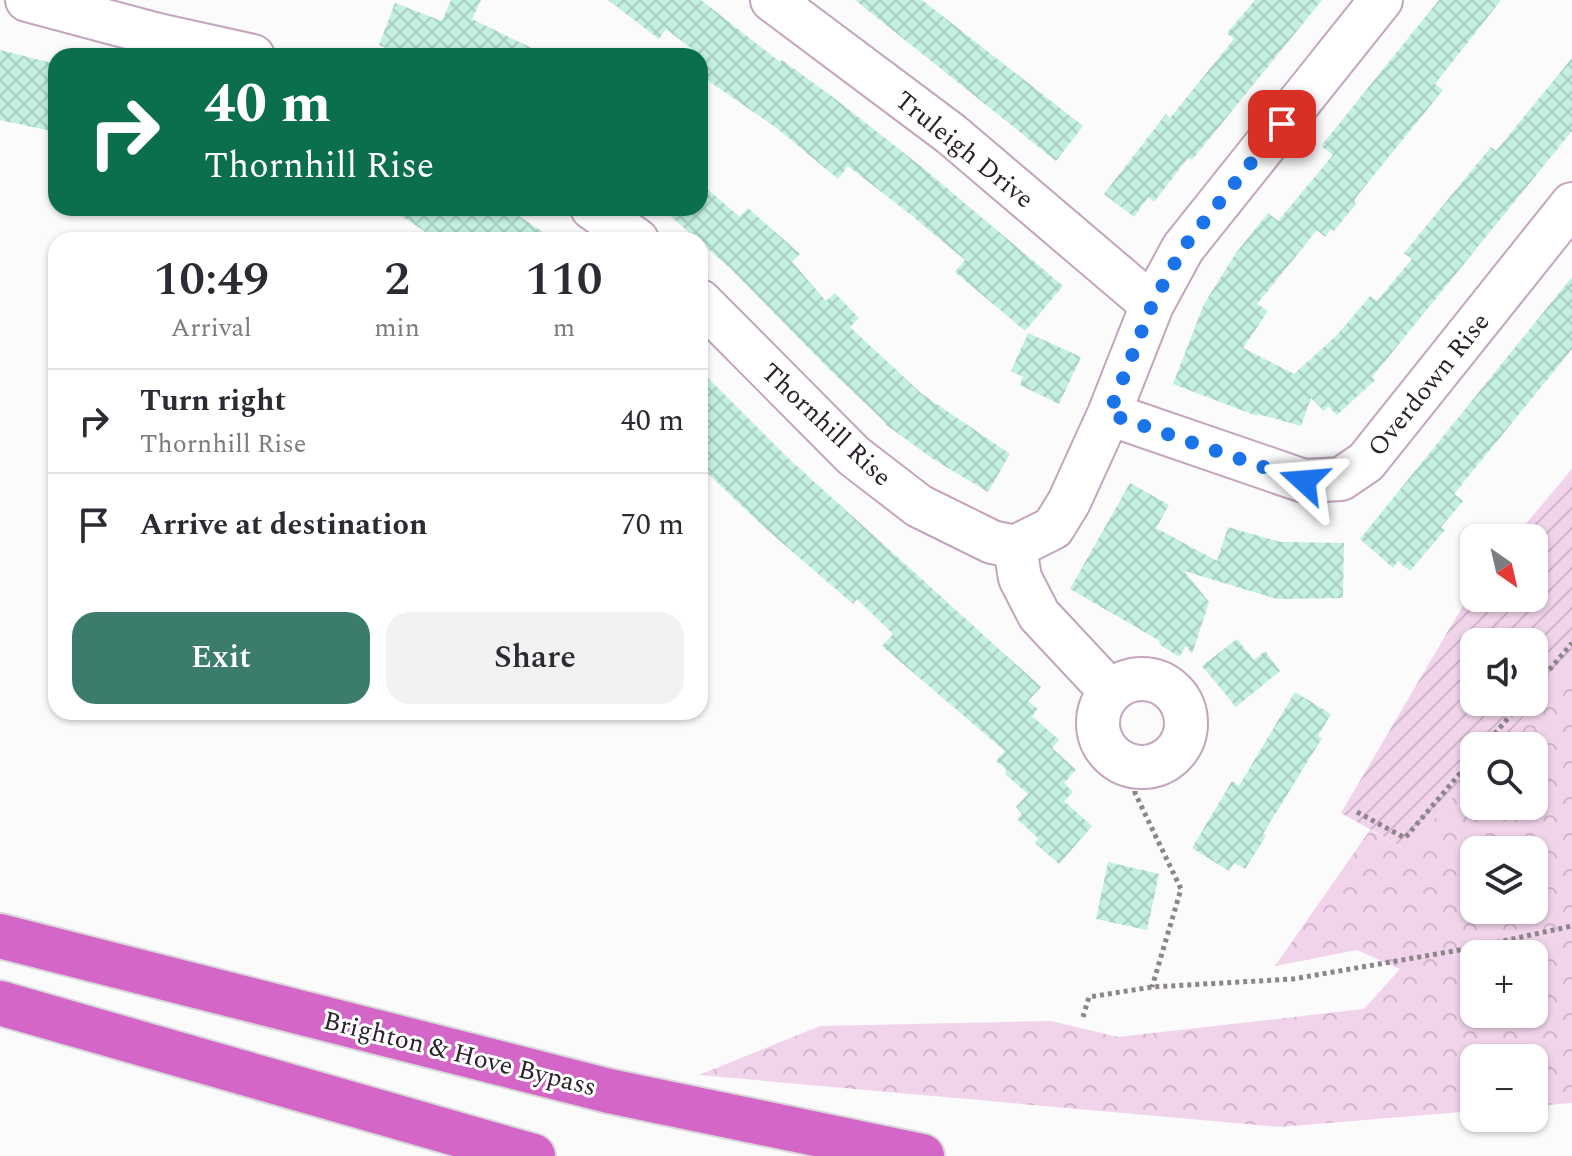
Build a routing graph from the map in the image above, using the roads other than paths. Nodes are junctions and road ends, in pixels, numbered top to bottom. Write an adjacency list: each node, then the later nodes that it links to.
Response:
1 (27, 0): 4 (street)
2 (772, 0): 9 (street, Truleigh Drive)
3 (1381, 0): 9 (street)
4 (162, 17): 5 (street)
5 (234, 48)
6 (1572, 204): 11 (street, Overdown Rise)
7 (603, 216): 8 (street)
8 (626, 232)
9 (1152, 305): 11 (street)
10 (708, 309): 12 (street, Thornhill Rise)
11 (1109, 414): 12 (street)
12 (1015, 547): 13 (street)
13 (1111, 692): 13 (street)
14 (0, 936): 17 (highway, Brighton & Hove Bypass)
15 (0, 1003): 16 (highway)
16 (533, 1156)
17 (922, 1156)

